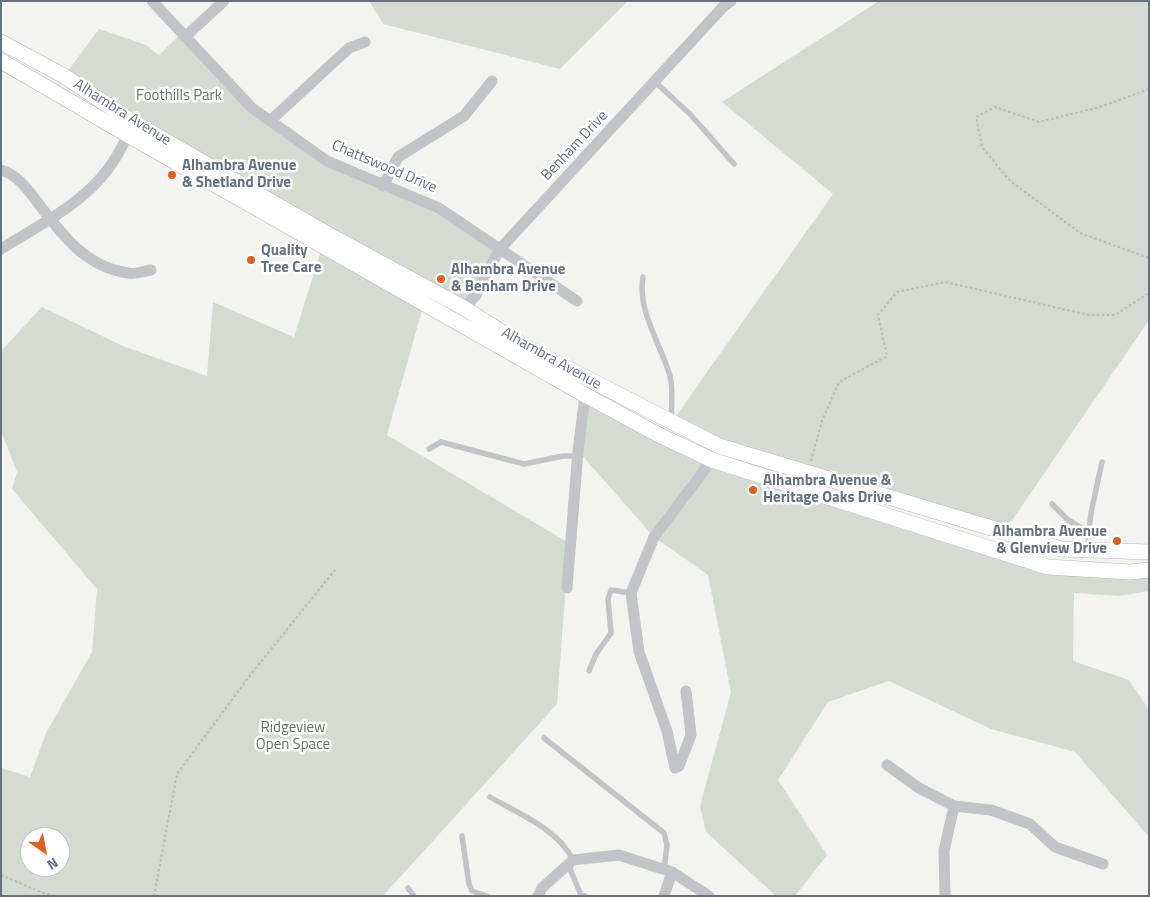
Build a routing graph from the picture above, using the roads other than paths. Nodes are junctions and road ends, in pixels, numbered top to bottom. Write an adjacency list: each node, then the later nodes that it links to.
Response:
1 (152, 1): 4 (street, Chattswood Drive)
2 (224, 1): 4 (street)
3 (731, 1): 9 (street, Benham Drive)
4 (185, 37): 10 (street, Chattswood Drive)
5 (1, 42): 11 (main road, Alhambra Avenue)
6 (366, 42): 10 (street)
7 (1, 61): 11 (main road, Alhambra Avenue)
8 (492, 81): 14 (street)
9 (654, 81): 12 (lane); 17 (street, Benham Drive)
10 (270, 120): 14 (street, Chattswood Drive)
11 (130, 129): 15 (street); 21 (main road, Alhambra Avenue); 22 (main road, Alhambra Avenue)
12 (734, 164)
13 (1, 170): 15 (street)
14 (383, 186): 17 (street, Chattswood Drive)
15 (50, 219): 16 (street); 18 (street)
16 (1, 249)
17 (499, 250): 20 (street, Chattswood Drive); 21 (street, Benham Drive)
18 (151, 270)
19 (643, 277): 24 (lane)
20 (577, 301)
21 (464, 308): 22 (street, Benham Drive); 24 (main road, Alhambra Avenue)
22 (458, 323): 23 (main road, Alhambra Avenue)
23 (585, 395): 27 (street); 28 (main road, Alhambra Avenue)
24 (671, 423): 25 (main road, Alhambra Avenue)
25 (719, 446): 28 (street); 32 (main road, Alhambra Avenue)
26 (429, 449): 27 (lane)
27 (578, 456): 35 (street)
28 (712, 460): 34 (main road, Alhambra Avenue); 36 (street)
29 (1102, 462): 31 (lane)
30 (1052, 504): 31 (lane)
31 (1089, 532): 32 (lane)
32 (1087, 548): 33 (main road, Alhambra Avenue)
33 (1149, 552)
34 (1149, 570)
35 (567, 588)
36 (631, 593): 37 (lane); 38 (street)
37 (589, 671)
38 (686, 691)
39 (544, 738): 46 (lane)
40 (887, 765): 42 (street)
41 (490, 797): 44 (lane)
42 (954, 806): 45 (street); 54 (street)
43 (462, 836): 49 (lane)
44 (570, 862): 46 (street); 50 (street); 51 (lane)
45 (1103, 864)
46 (668, 871): 52 (street); 53 (street)
47 (408, 888): 48 (lane)
48 (414, 896)
49 (487, 896)
50 (538, 896)
51 (585, 896)
52 (664, 896)
53 (708, 896)
54 (945, 896)

